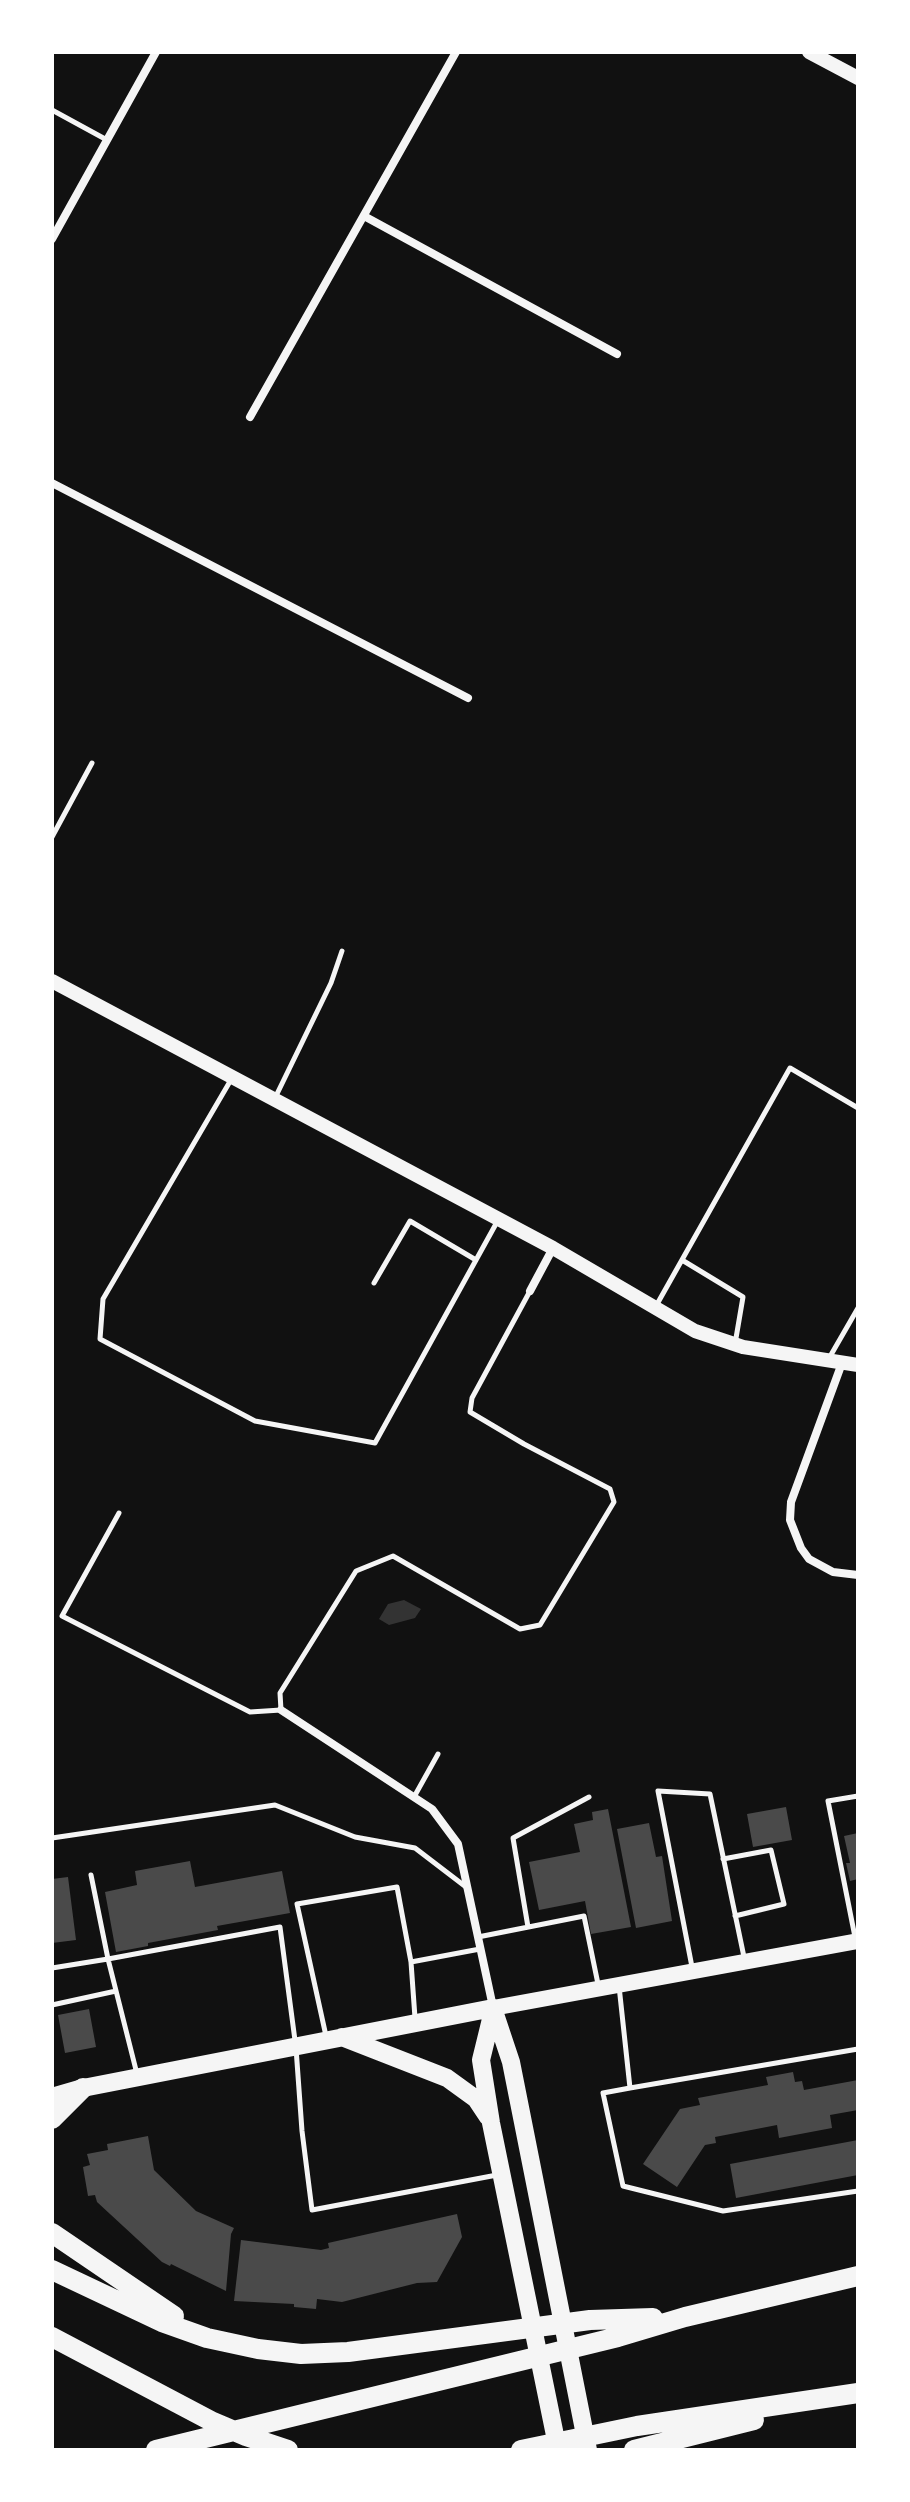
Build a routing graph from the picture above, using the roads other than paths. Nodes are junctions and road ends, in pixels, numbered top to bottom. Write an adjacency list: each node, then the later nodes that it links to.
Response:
1 (156, 52): 6 (street)
2 (456, 52): 7 (street)
3 (809, 52): 4 (street)
4 (858, 78)
5 (52, 110): 6 (lane)
6 (107, 140): 8 (street)
7 (364, 216): 9 (street); 10 (street)
8 (52, 239)
9 (617, 354)
10 (250, 417)
11 (52, 483): 12 (street)
12 (468, 698)
13 (92, 763): 14 (lane)
14 (52, 837)
15 (342, 951): 18 (lane)
16 (52, 981): 17 (street)
17 (232, 1077): 18 (street); 22 (lane)
18 (274, 1099): 20 (street)
19 (858, 1108): 23 (lane)
20 (499, 1219): 21 (street); 22 (lane)
21 (553, 1248): 25 (street); 26 (street)
22 (476, 1260): 24 (lane)
23 (682, 1260): 26 (lane); 28 (lane)
24 (374, 1283)
25 (530, 1291): 33 (lane)
26 (656, 1307): 28 (street)
27 (858, 1308): 29 (lane)
28 (735, 1344): 29 (street)
29 (835, 1362): 30 (street); 32 (street)
30 (858, 1365)
31 (119, 1513): 33 (lane)
32 (858, 1575)
33 (281, 1710): 36 (street)
34 (438, 1754): 36 (lane)
35 (858, 1796): 45 (lane)
36 (414, 1797): 41 (street)
37 (589, 1797): 43 (lane)
38 (52, 1838): 41 (lane)
39 (723, 1859): 42 (lane); 42 (lane); 51 (lane)
40 (91, 1875): 47 (lane)
41 (467, 1888): 44 (street)
42 (735, 1916): 49 (lane)
43 (528, 1927): 44 (lane); 53 (lane)
44 (478, 1937): 46 (street)
45 (857, 1942): 49 (main road)
46 (480, 1949): 48 (lane); 56 (street)
47 (108, 1959): 50 (lane); 54 (lane); 59 (lane)
48 (411, 1962): 57 (lane); 58 (lane)
49 (745, 1962): 51 (main road)
50 (52, 1968)
51 (693, 1972): 52 (main road)
52 (619, 1985): 53 (main road); 63 (lane)
53 (599, 1989): 56 (main road)
54 (116, 1991): 55 (lane); 61 (lane)
55 (52, 2005)
56 (493, 2008): 57 (main road); 66 (main road); 81 (main road)
57 (416, 2023): 58 (main road)
58 (335, 2039): 59 (main road); 66 (main road)
59 (296, 2048): 61 (main road); 67 (lane)
60 (858, 2049): 63 (lane)
61 (138, 2077): 62 (main road)
62 (83, 2088): 64 (main road); 65 (highway)
63 (630, 2088): 68 (lane)
64 (52, 2097)
65 (52, 2119)
66 (491, 2123): 67 (main road)
67 (502, 2174): 80 (main road)
68 (858, 2191)
69 (52, 2233): 74 (highway)
70 (52, 2270): 74 (highway)
71 (858, 2276): 72 (highway)
72 (685, 2317): 74 (highway); 78 (highway)
73 (52, 2337): 76 (highway)
74 (207, 2338)
75 (858, 2394): 77 (highway); 79 (highway)
76 (282, 2448)
77 (638, 2449)
78 (156, 2450)
79 (521, 2450)
80 (558, 2450)
81 (588, 2450)

